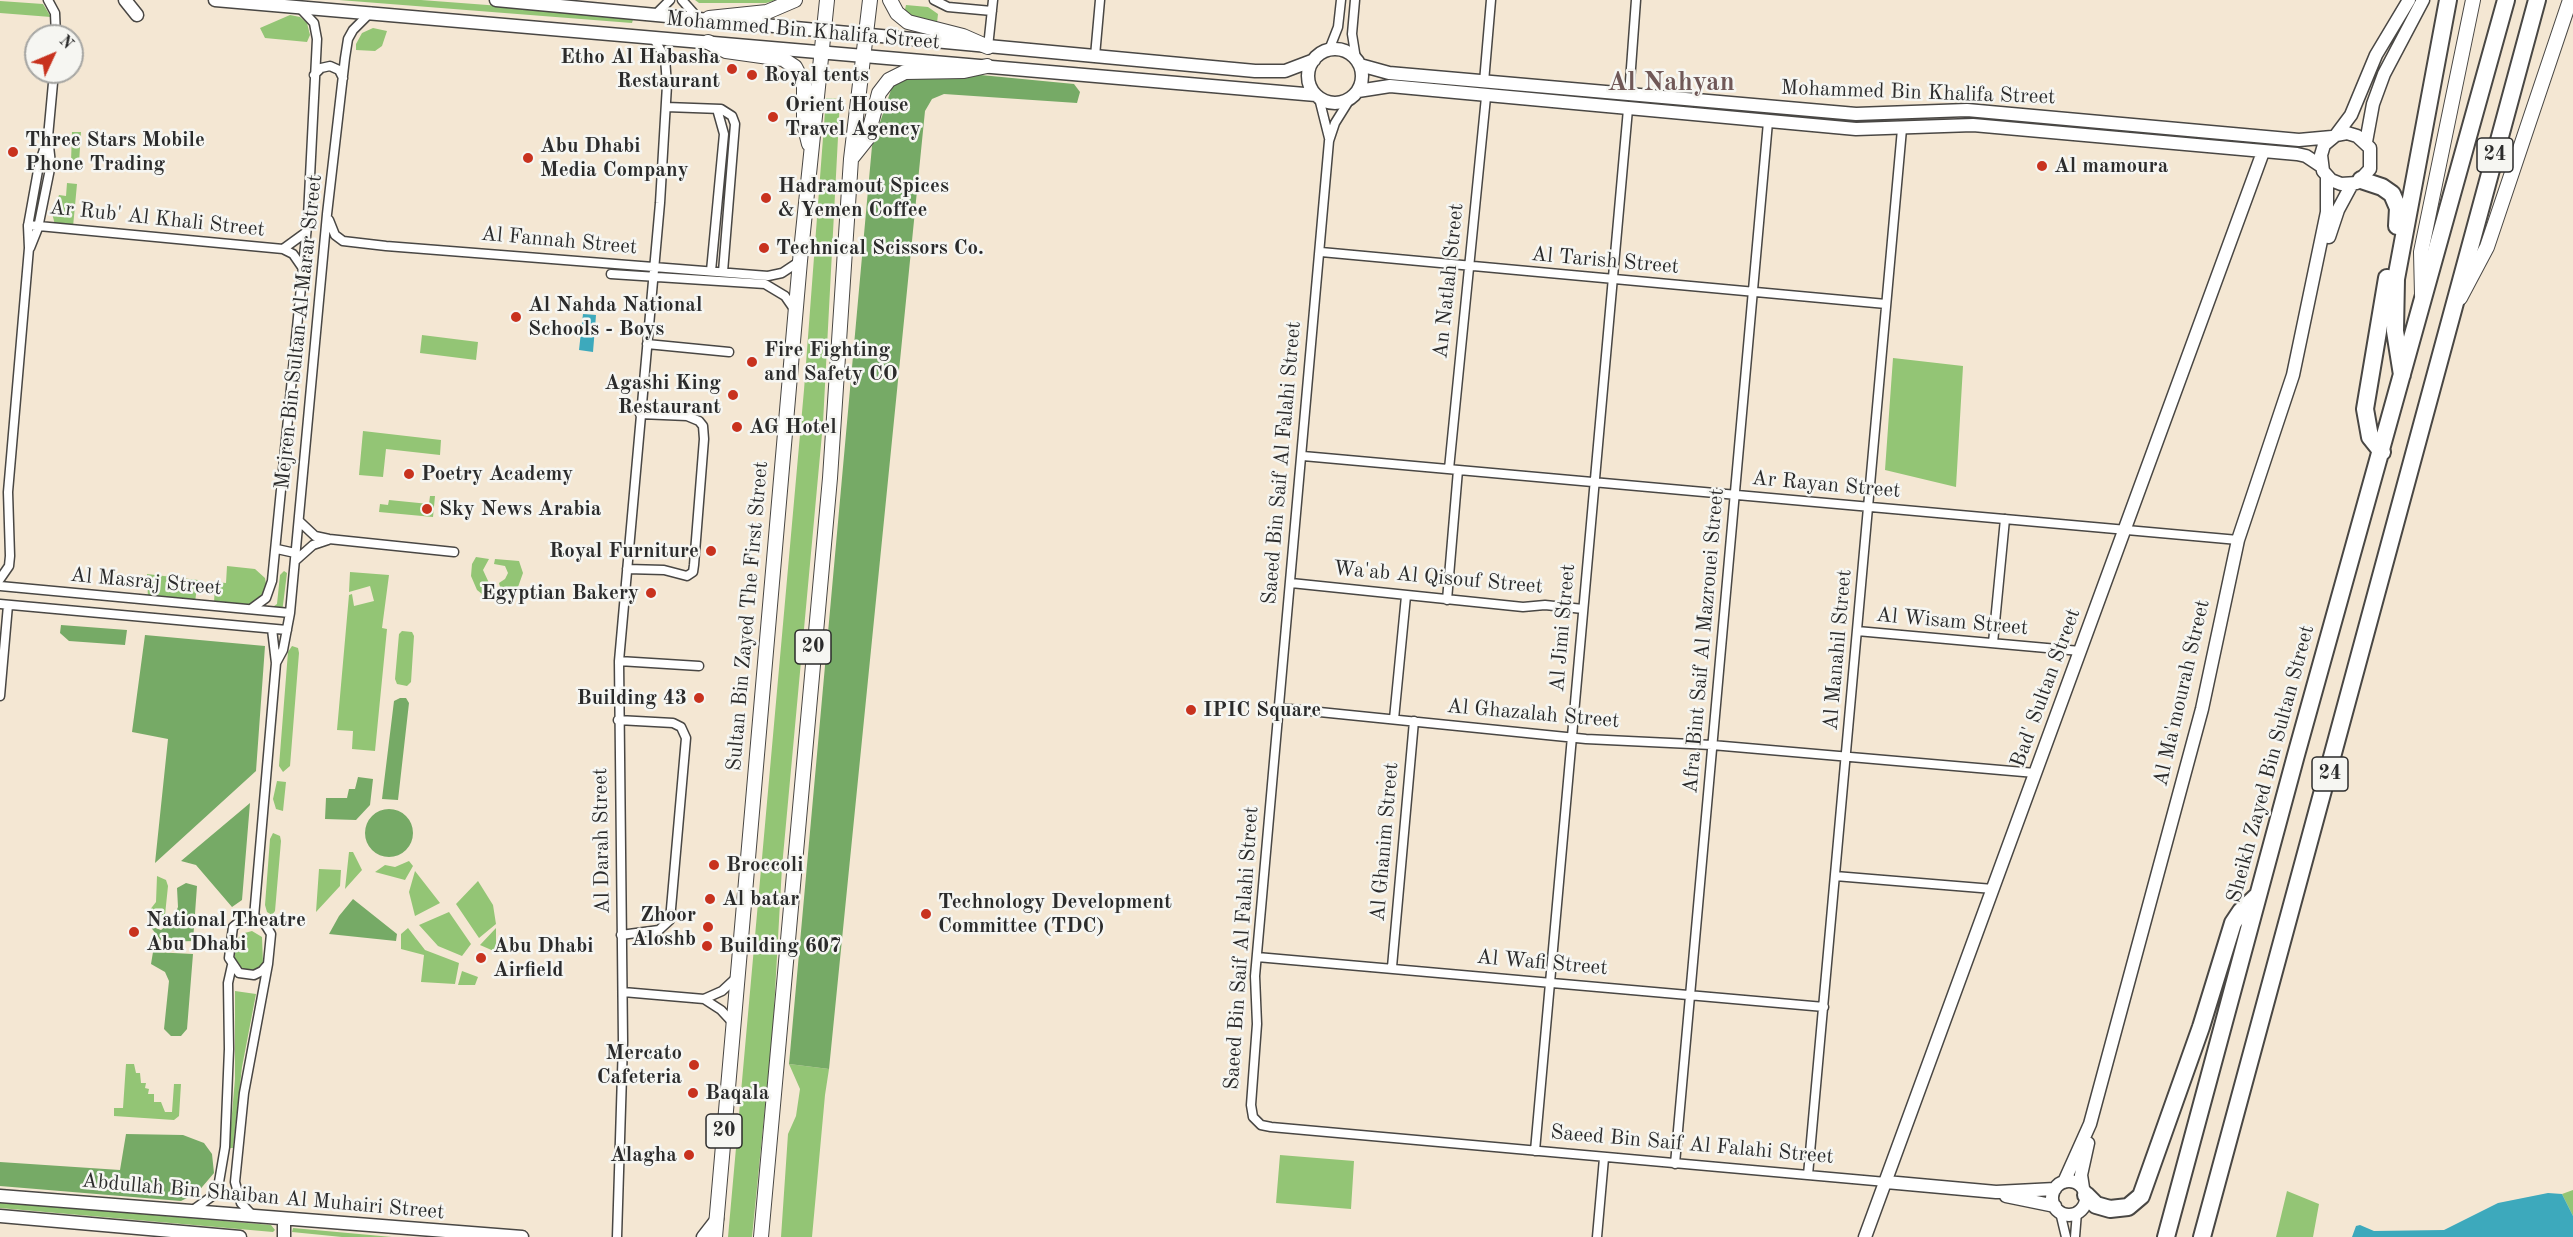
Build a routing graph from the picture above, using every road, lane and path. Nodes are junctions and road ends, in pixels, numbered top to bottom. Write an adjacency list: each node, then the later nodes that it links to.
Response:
1 (48, 0): 31 (street)
2 (125, 0): 29 (main road)
3 (215, 0): 25 (main road, Mohammed Bin Khalifa Street)
4 (496, 0): 28 (main road, Mohammed Bin Khalifa Street)
5 (670, 0): 28 (street)
6 (682, 0): 30 (street)
7 (795, 0): 30 (main road)
8 (827, 0): 33 (main road, Sultan Bin Zayed The First Street / 20)
9 (870, 0): 34 (main road, 20)
10 (890, 0): 37 (main road)
11 (934, 0): 26 (street)
12 (993, 0): 26 (street)
13 (1100, 0): 42 (street)
14 (1355, 0): 44 (street)
15 (1491, 0): 48 (street)
16 (1636, 0): 51 (street)
17 (2409, 0): 59 (main road)
18 (2423, 0): 62 (main road)
19 (2448, 0): 92 (highway)
20 (2473, 0): 86 (main road, Sheikh Zayed Bin Sultan Street)
21 (2506, 0): 86 (highway, Sheikh Zayed Bin Sultan Street / 24)
22 (2537, 0): 88 (highway, 24)
23 (2570, 0): 88 (main road)
24 (1339, 2): 39 (street)
25 (296, 6): 27 (main road, Mohammed Bin Khalifa Street); 46 (street, Mejren Bin Sultan Al Marar Street)
26 (992, 11): 37 (street)
27 (371, 12): 35 (main road, Mohammed Bin Khalifa Street); 47 (street, Mejren Bin Sultan Al Marar Street)
28 (657, 13): 30 (main road, Mohammed Bin Khalifa Street)
29 (137, 15)
30 (703, 18): 32 (main road, Mohammed Bin Khalifa Street)
31 (55, 24)
32 (784, 26): 33 (main road, Mohammed Bin Khalifa Street); 38 (main road)
33 (824, 30): 34 (main road, Mohammed Bin Khalifa Street); 40 (main road, Sultan Bin Zayed The First Street / 20)
34 (865, 35): 37 (main road, Mohammed Bin Khalifa Street); 41 (main road, 20)
35 (652, 37): 36 (main road, Mohammed Bin Khalifa Street); 54 (street, Al Darah Street)
36 (708, 42): 38 (main road, Mohammed Bin Khalifa Street); 63 (main road)
37 (988, 47): 42 (main road, Mohammed Bin Khalifa Street)
38 (781, 49): 40 (main road, Mohammed Bin Khalifa Street)
39 (1329, 50): 43 (main road); 44 (main road)
40 (821, 52): 41 (main road, Mohammed Bin Khalifa Street); 63 (main road, Sultan Bin Zayed The First Street / 20)
41 (862, 56): 45 (main road, Mohammed Bin Khalifa Street); 65 (main road, 20)
42 (1095, 56): 43 (main road, Mohammed Bin Khalifa Street)
43 (1314, 60): 52 (main road)
44 (1358, 62): 48 (main road, Mohammed Bin Khalifa Street); 50 (main road)
45 (987, 66): 52 (main road, Mohammed Bin Khalifa Street); 65 (main road)
46 (314, 75): 47 (street); 71 (street, Mejren Bin Sultan Al Marar Street)
47 (343, 79): 68 (street, Mejren Bin Sultan Al Marar Street)
48 (1484, 82): 51 (main road, Mohammed Bin Khalifa Street)
49 (53, 84): 60 (street)
50 (1354, 95): 52 (main road); 53 (main road, Mohammed Bin Khalifa Street); 61 (street, Saeed Bin Saif Al Falahi Street)
51 (1629, 95): 59 (main road, Mohammed Bin Khalifa Street)
52 (1318, 96): 61 (street, Saeed Bin Saif Al Falahi Street)
53 (1486, 97): 56 (main road, Mohammed Bin Khalifa Street); 78 (street, An Natlah Street)
54 (666, 107): 55 (street); 77 (street, Al Darah Street)
55 (717, 109): 79 (street); 80 (street)
56 (1628, 110): 57 (main road, Mohammed Bin Khalifa Street); 84 (street, Al Jimi Street)
57 (1768, 122): 58 (main road, Mohammed Bin Khalifa Street); 85 (street, Afra Bint Saif Al Mazrouei Street)
58 (1902, 129): 64 (main road, Mohammed Bin Khalifa Street); 87 (street, Al Manahil Street)
59 (2334, 136): 62 (main road); 66 (main road)
60 (48, 137): 69 (street); 70 (street)
61 (1329, 141): 74 (street, Saeed Bin Saif Al Falahi Street)
62 (2366, 142): 67 (main road)
63 (812, 151): 75 (main road, Sultan Bin Zayed The First Street / 20)
64 (2263, 152): 66 (main road, Mohammed Bin Khalifa Street); 102 (main road, Bad' Sultan Street)
65 (851, 159): 178 (main road, 20)
66 (2324, 171): 67 (main road); 81 (main road, Al Ma'mourah Street)
67 (2357, 182): 81 (main road, Al Ma'mourah Street); 94 (highway)
68 (327, 214): 77 (street, Al Fannah Street); 101 (street, Mejren Bin Sultan Al Marar Street)
69 (28, 225): 70 (street, Ar Rub' Al Khali Street); 72 (street)
70 (38, 226): 72 (street); 73 (street, Ar Rub' Al Khali Street)
71 (305, 233): 73 (street, Ar Rub' Al Khali Street); 76 (street, Mejren Bin Sultan Al Marar Street)
72 (29, 249): 108 (street)
73 (283, 249): 76 (street, Ar Rub' Al Khali Street)
74 (1321, 252): 78 (street, Al Tarish Street); 95 (street, Saeed Bin Saif Al Falahi Street)
75 (800, 261): 80 (street, Al Fannah Street); 89 (main road, Sultan Bin Zayed The First Street / 20)
76 (302, 267): 105 (street, Mejren Bin Sultan Al Marar Street)
77 (654, 267): 79 (street, Al Fannah Street); 83 (street, Al Darah Street)
78 (1468, 267): 84 (street, Al Tarish Street); 96 (street, An Natlah Street)
79 (711, 271): 80 (street, Al Fannah Street)
80 (723, 272)
81 (2316, 272): 104 (main road, Al Ma'mourah Street)
82 (610, 274): 83 (street, Al Fannah Street)
83 (653, 278): 89 (street, Al Fannah Street); 90 (street, Al Darah Street)
84 (1612, 279): 85 (street, Al Tarish Street); 97 (street, Al Jimi Street)
85 (1753, 292): 87 (street, Al Tarish Street); 98 (street, Afra Bint Saif Al Mazrouei Street)
86 (2424, 303): 92 (highway, Sheikh Zayed Bin Sultan Street / 24)
87 (1886, 304): 99 (street, Al Manahil Street)
88 (2452, 309): 184 (highway, 24)
89 (796, 317): 148 (main road, Sultan Bin Zayed The First Street / 20)
90 (647, 344): 91 (street); 93 (street, Al Darah Street)
91 (729, 352)
92 (2403, 377): 94 (highway, Sheikh Zayed Bin Sultan Street / 24)
93 (640, 414): 109 (street, Al Darah Street); 109 (street)
94 (2382, 452): 141 (highway, Sheikh Zayed Bin Sultan Street / 24)
95 (1303, 456): 96 (street, Ar Rayan Street); 111 (street, Saeed Bin Saif Al Falahi Street)
96 (1454, 469): 97 (street, Ar Rayan Street); 115 (street, An Natlah Street)
97 (1594, 482): 98 (street, Ar Rayan Street); 119 (street, Al Jimi Street)
98 (1735, 495): 99 (street, Ar Rayan Street); 136 (street, Afra Bint Saif Al Mazrouei Street)
99 (1868, 507): 100 (street, Ar Rayan Street); 124 (street, Al Manahil Street)
100 (2005, 519): 102 (street, Ar Rayan Street); 125 (street)
101 (299, 521): 103 (street); 107 (street, Mejren Bin Sultan Al Marar Street)
102 (2125, 530): 104 (street, Ar Rayan Street); 126 (main road, Bad' Sultan Street)
103 (329, 540): 106 (street); 107 (street)
104 (2238, 540): 155 (main road, Al Ma'mourah Street)
105 (277, 549): 107 (street); 118 (street, Mejren Bin Sultan Al Marar Street)
106 (454, 552)
107 (295, 557): 120 (street, Mejren Bin Sultan Al Marar Street)
108 (9, 566): 110 (street); 113 (street)
109 (627, 569): 127 (street, Al Darah Street)
110 (0, 579)
111 (1291, 583): 114 (street, Wa'ab Al Qisouf Street); 131 (street, Saeed Bin Saif Al Falahi Street)
112 (0, 586): 113 (street, Al Masraj Street)
113 (21, 588): 117 (street, Al Masraj Street)
114 (1406, 596): 115 (street, Wa'ab Al Qisouf Street); 132 (street)
115 (1447, 600): 119 (street, Wa'ab Al Qisouf Street)
116 (4, 604): 121 (street, Al Masraj Street); 130 (street)
117 (186, 604): 118 (street, Al Masraj Street); 121 (street)
118 (251, 609): 120 (street, Al Masraj Street)
119 (1583, 609): 135 (street, Al Jimi Street)
120 (290, 613): 123 (street, Mejren Bin Sultan Al Marar Street)
121 (183, 621): 122 (street, Al Masraj Street)
122 (272, 629): 123 (street, Al Masraj Street); 128 (street, Mejren Bin Sultan Al Marar Street)
123 (287, 630): 128 (street, Mejren Bin Sultan Al Marar Street)
124 (1857, 631): 125 (street, Al Wisam Street); 137 (street, Al Manahil Street)
125 (1993, 643): 126 (street, Al Wisam Street)
126 (2080, 651): 138 (main road, Bad' Sultan Street)
127 (619, 661): 129 (street); 133 (street, Al Darah Street)
128 (276, 663): 142 (street, Mejren Bin Sultan Al Marar Street)
129 (699, 666)
130 (0, 696)
131 (1280, 708): 132 (street, Al Ghazalah Street); 144 (street, Saeed Bin Saif Al Falahi Street)
132 (1394, 719): 134 (street, Al Ghazalah Street)
133 (618, 720): 143 (street, Al Darah Street); 143 (street)
134 (1414, 721): 135 (street, Al Ghazalah Street); 147 (street, Al Ghanim Street)
135 (1571, 737): 136 (street, Al Ghazalah Street); 149 (street, Al Jimi Street)
136 (1712, 745): 137 (street, Al Ghazalah Street); 151 (street, Afra Bint Saif Al Mazrouei Street)
137 (1846, 757): 138 (street, Al Ghazalah Street); 139 (street, Al Manahil Street)
138 (2035, 772): 140 (main road, Bad' Sultan Street)
139 (1835, 876): 140 (street); 153 (street, Al Manahil Street)
140 (1993, 889): 160 (main road, Bad' Sultan Street)
141 (2258, 897): 162 (highway); 183 (highway, Sheikh Zayed Bin Sultan Street / 24)
142 (254, 917): 145 (street); 146 (street)
143 (621, 935): 150 (street, Al Darah Street)
144 (1257, 957): 147 (street, Al Wafi Street); 156 (street, Saeed Bin Saif Al Falahi Street)
145 (268, 964): 146 (street); 169 (street)
146 (232, 965): 166 (street)
147 (1392, 967): 149 (street, Al Wafi Street)
148 (737, 978): 152 (street); 154 (main road, Sultan Bin Zayed The First Street / 20)
149 (1549, 981): 151 (street, Al Wafi Street); 156 (street, Al Jimi Street)
150 (623, 992): 152 (street); 175 (street, Al Darah Street)
151 (1690, 995): 153 (street, Al Wafi Street); 158 (street, Afra Bint Saif Al Mazrouei Street)
152 (704, 999): 154 (street)
153 (1824, 1007): 159 (street, Al Manahil Street)
154 (734, 1025): 170 (main road, Sultan Bin Zayed The First Street / 20)
155 (2090, 1124): 161 (main road, Al Ma'mourah Street); 162 (main road, Al Ma'mourah Street)
156 (1535, 1151): 157 (street, Saeed Bin Saif Al Falahi Street)
157 (1604, 1158): 158 (street, Saeed Bin Saif Al Falahi Street); 179 (street)
158 (1675, 1164): 159 (street, Saeed Bin Saif Al Falahi Street)
159 (1808, 1175): 160 (street, Saeed Bin Saif Al Falahi Street)
160 (1886, 1182): 163 (main road, Saeed Bin Saif Al Falahi Street); 180 (main road, Bad' Sultan Street)
161 (2060, 1185): 162 (main road); 163 (main road, Saeed Bin Saif Al Falahi Street); 165 (main road)
162 (2084, 1191): 167 (main road)
163 (1996, 1192): 165 (main road, Saeed Bin Saif Al Falahi Street)
164 (0, 1196): 166 (main road, Abdullah Bin Shaiban Al Muhairi Street)
165 (2057, 1209): 167 (main road); 181 (street)
166 (189, 1211): 169 (main road, Abdullah Bin Shaiban Al Muhairi Street)
167 (2078, 1212): 182 (street)
168 (0, 1216): 172 (main road, Abdullah Bin Shaiban Al Muhairi Street)
169 (254, 1217): 171 (main road, Abdullah Bin Shaiban Al Muhairi Street)
170 (717, 1219): 176 (main road); 177 (main road, Sultan Bin Zayed The First Street / 20)
171 (284, 1220): 173 (main road); 174 (main road, Abdullah Bin Shaiban Al Muhairi Street)
172 (240, 1237)
173 (284, 1237)
174 (522, 1237)
175 (617, 1237)
176 (703, 1237)
177 (715, 1237)
178 (761, 1237)
179 (1597, 1237)
180 (1865, 1237)
181 (2066, 1237)
182 (2075, 1237)
183 (2166, 1237)
184 (2202, 1237)

